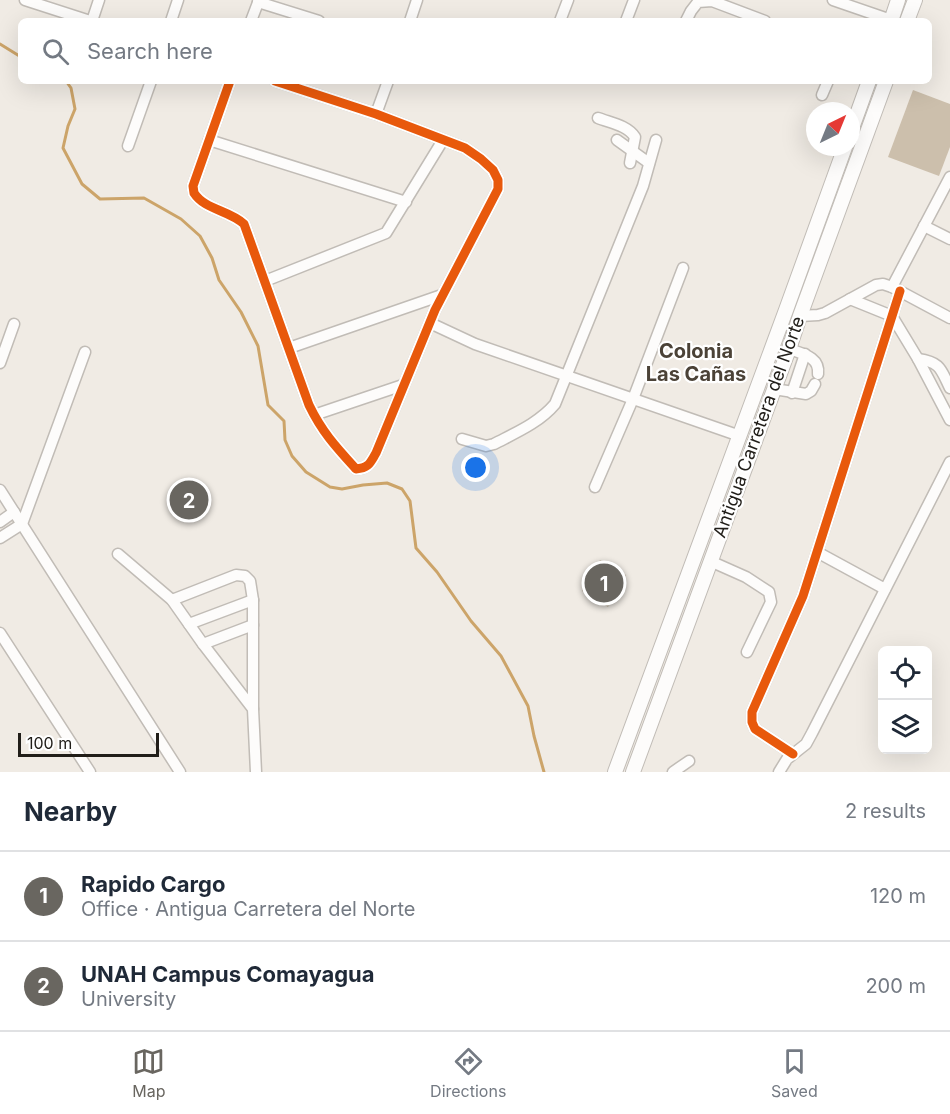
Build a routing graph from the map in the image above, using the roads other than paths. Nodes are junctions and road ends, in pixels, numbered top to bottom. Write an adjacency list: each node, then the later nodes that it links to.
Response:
1 (25, 0): 11 (street)
2 (99, 0): 12 (street)
3 (178, 0): 13 (street)
4 (417, 0): 16 (street)
5 (568, 0): 17 (street)
6 (634, 0): 18 (street)
7 (832, 0): 21 (street)
8 (898, 0): 22 (main road)
9 (915, 0): 23 (main road)
10 (258, 1): 14 (street); 15 (street)
11 (82, 18)
12 (92, 18)
13 (172, 18)
14 (252, 18)
15 (310, 18)
16 (411, 18)
17 (561, 18)
18 (627, 18)
19 (688, 18): 20 (street)
20 (757, 18)
21 (885, 18)
22 (892, 18)
23 (909, 18)
24 (150, 84): 39 (street)
25 (229, 84): 35 (street)
26 (284, 84): 33 (street)
27 (387, 84): 33 (street)
28 (827, 84): 31 (street)
29 (868, 84): 32 (main road)
30 (885, 84): 53 (main road, Antigua Carretera del Norte)
31 (822, 95)
32 (860, 106)
33 (376, 114): 36 (street)
34 (598, 118): 40 (street)
35 (209, 140): 45 (street); 49 (street)
36 (443, 140): 45 (street); 51 (street)
37 (617, 140): 40 (street)
38 (656, 140): 43 (street)
39 (128, 146)
40 (633, 152): 42 (street); 43 (street)
41 (842, 156): 72 (main road, Antigua Carretera del Norte)
42 (630, 163)
43 (650, 163): 64 (street)
44 (950, 177): 46 (street)
45 (406, 202): 49 (street)
46 (924, 226): 47 (street); 50 (street)
47 (950, 239)
48 (683, 268): 69 (street)
49 (265, 281): 58 (street)
50 (896, 289): 52 (street); 54 (street); 55 (street)
51 (442, 295): 56 (street); 58 (street)
52 (850, 299): 53 (street); 54 (street)
53 (800, 316): 59 (main road, Antigua Carretera del Norte)
54 (892, 316): 62 (street); 81 (street)
55 (950, 318)
56 (430, 323): 64 (street); 65 (street)
57 (14, 324): 63 (street)
58 (289, 348): 70 (street)
59 (789, 349): 61 (street); 67 (main road, Antigua Carretera del Norte)
60 (85, 352): 79 (street)
61 (805, 354): 68 (street); 68 (street)
62 (918, 359): 66 (street); 71 (street)
63 (0, 363)
64 (567, 377): 69 (street); 73 (street)
65 (403, 385): 70 (street); 70 (street)
66 (950, 388)
67 (774, 389): 68 (street); 83 (main road, Antigua Carretera del Norte)
68 (792, 393)
69 (633, 399): 72 (street); 75 (street)
70 (314, 415)
71 (950, 420)
72 (740, 436): 99 (main road, Antigua Carretera del Norte)
73 (462, 440)
74 (950, 462): 84 (street)
75 (595, 487)
76 (0, 490): 77 (street)
77 (14, 512): 78 (street); 79 (street)
78 (0, 522)
79 (22, 524): 80 (street); 98 (street)
80 (0, 538)
81 (817, 552): 84 (street); 93 (street)
82 (118, 554): 85 (street)
83 (710, 561): 91 (street); 95 (main road, Antigua Carretera del Norte)
84 (885, 589): 93 (street)
85 (172, 600): 86 (street); 87 (street)
86 (253, 600): 87 (street); 88 (street)
87 (189, 624): 90 (street)
88 (253, 625): 90 (street); 92 (street)
89 (0, 633): 97 (street)
90 (203, 644): 92 (street)
91 (747, 652)
92 (254, 709): 96 (street)
93 (793, 754): 101 (street)
94 (689, 761): 100 (street)
95 (637, 770)
96 (257, 771)
97 (90, 772)
98 (180, 772)
99 (615, 772)
100 (673, 772)
101 (779, 772)

